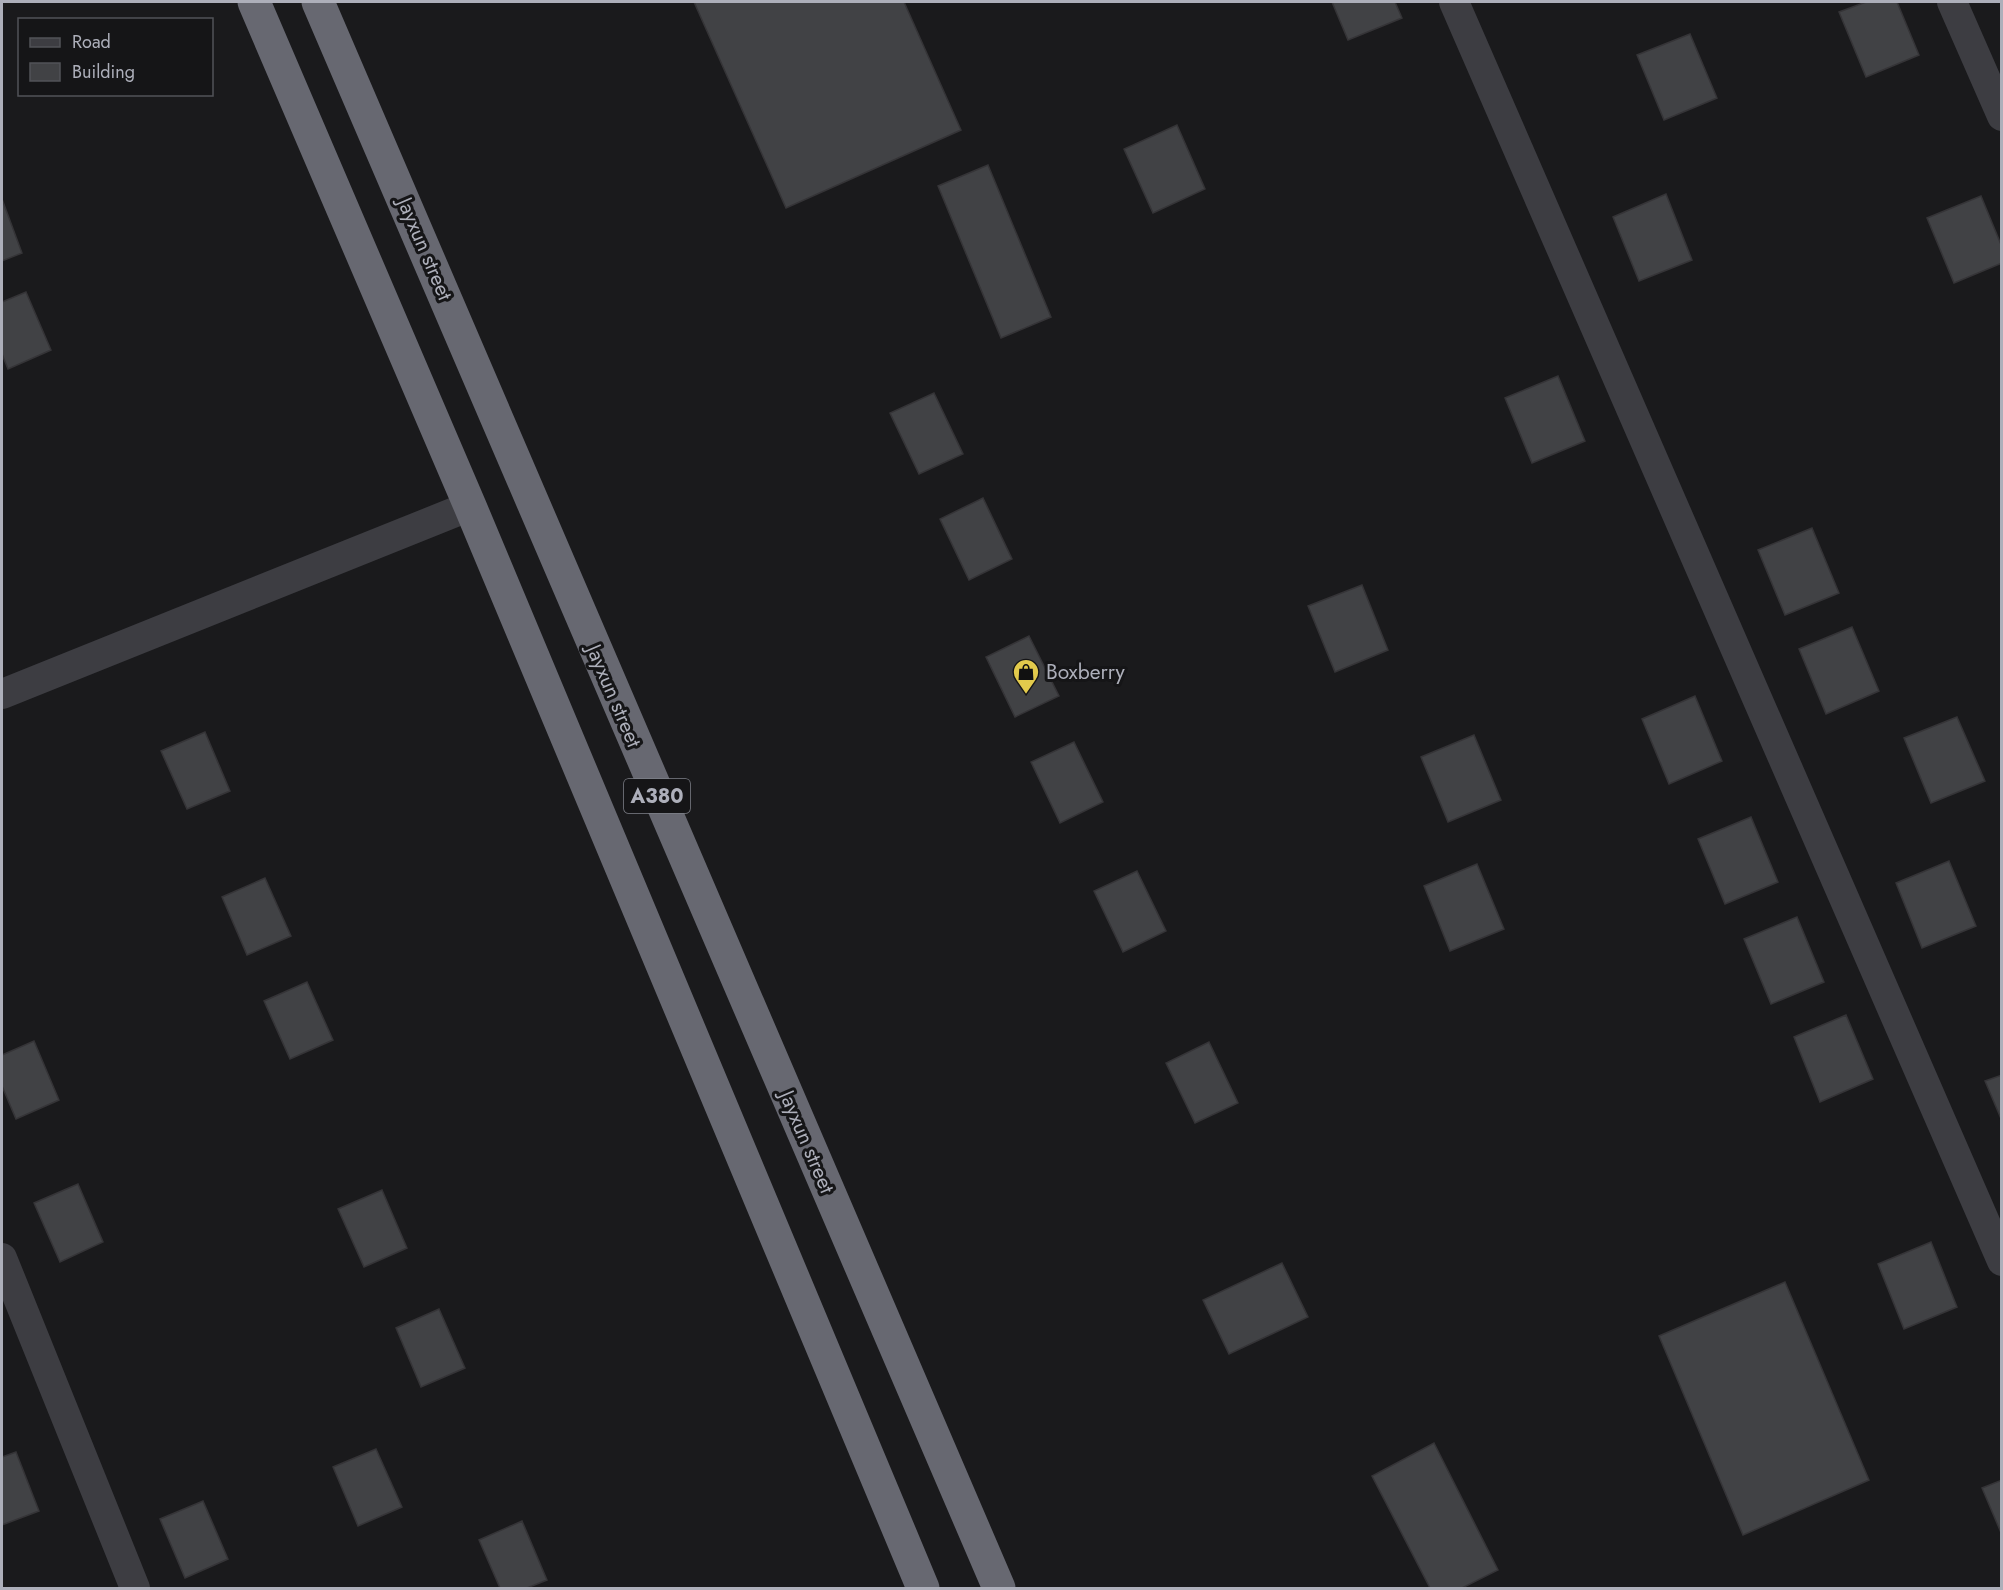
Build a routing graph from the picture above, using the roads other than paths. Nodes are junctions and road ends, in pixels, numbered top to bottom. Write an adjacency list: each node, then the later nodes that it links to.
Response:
1 (254, 2): 6 (highway, A380)
2 (318, 2): 12 (highway, Jayxun street / A380)
3 (1454, 2): 9 (street)
4 (1952, 2): 5 (street)
5 (2001, 116)
6 (470, 506): 7 (street); 11 (highway, A380)
7 (2, 694)
8 (2, 1258): 10 (street)
9 (2001, 1261)
10 (135, 1588)
11 (923, 1588)
12 (999, 1588)

